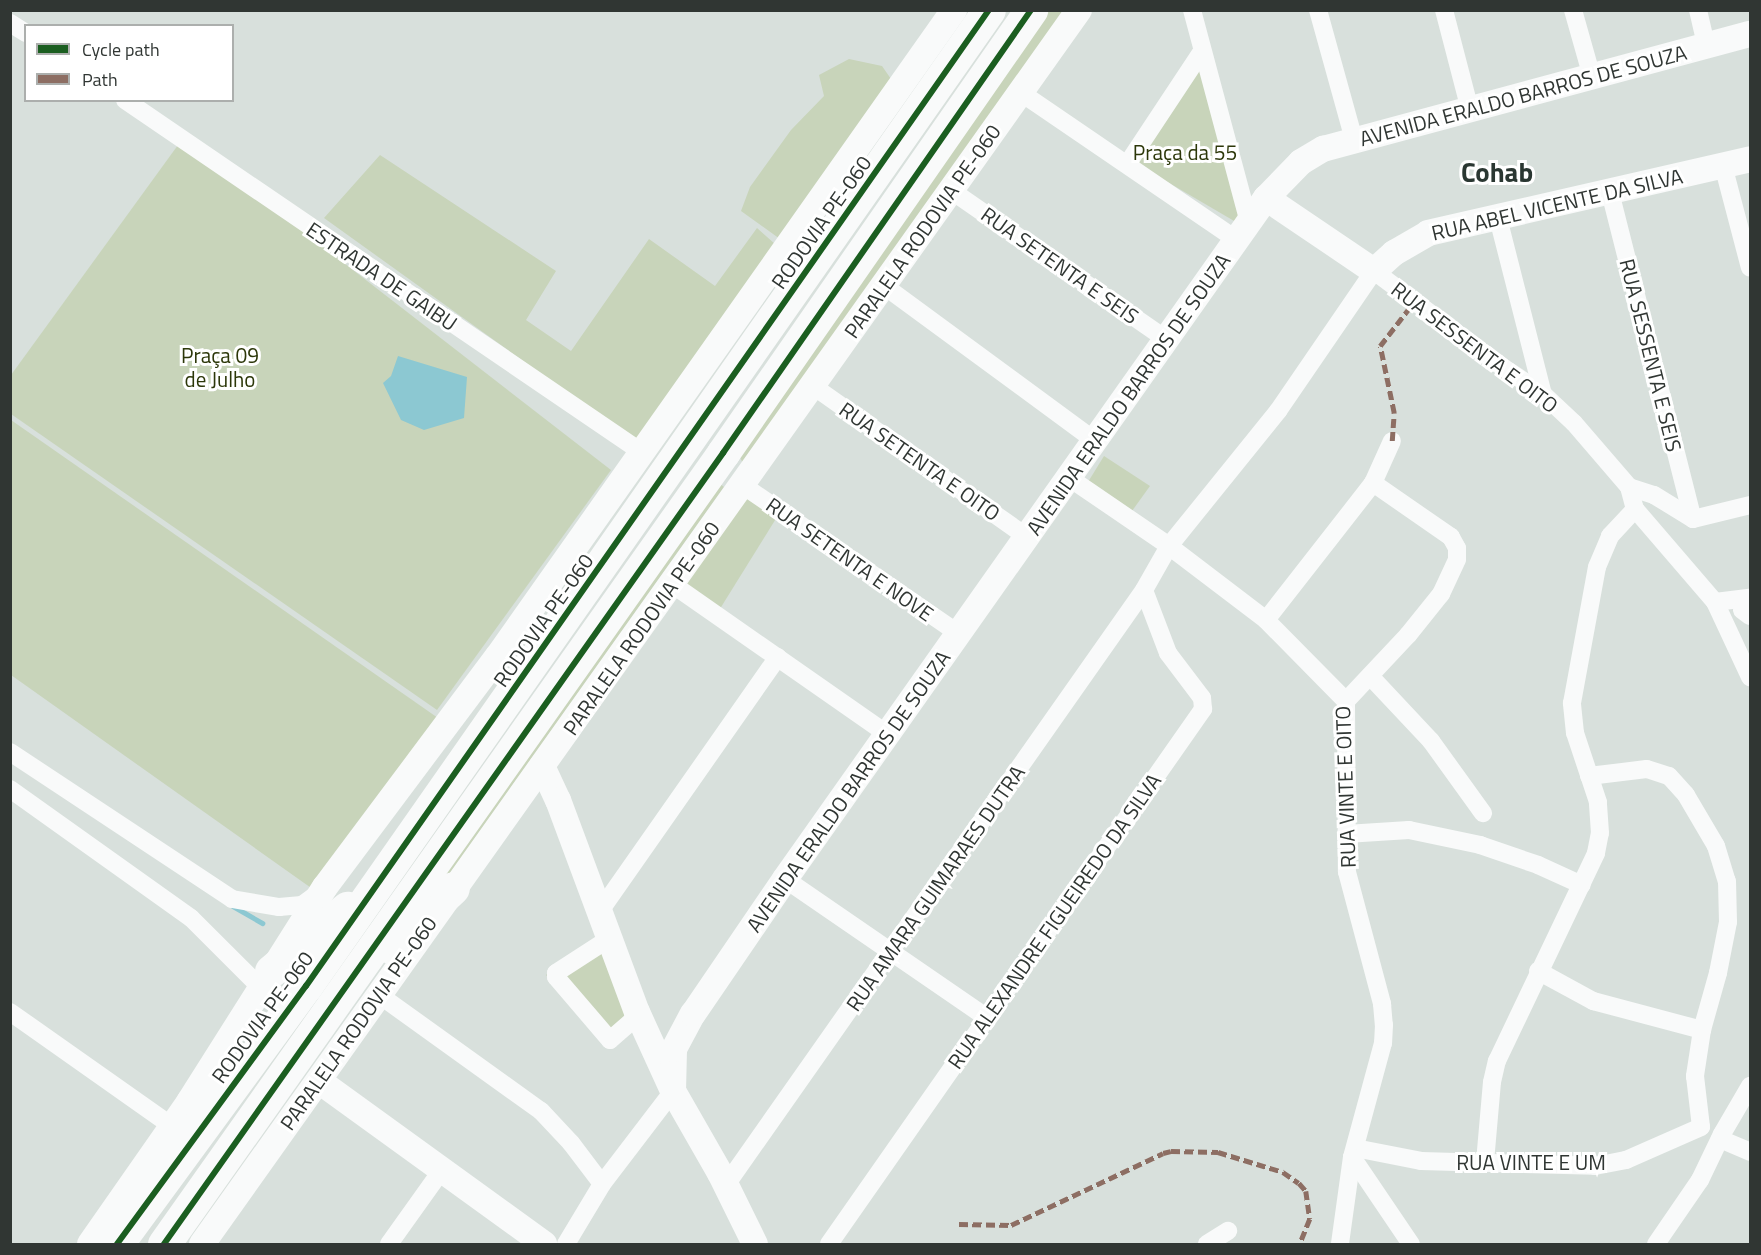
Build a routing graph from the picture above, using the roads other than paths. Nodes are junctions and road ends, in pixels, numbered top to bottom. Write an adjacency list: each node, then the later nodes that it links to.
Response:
1 (954, 10): 37 (main road)
2 (989, 10): 34 (highway, RODOVIA PE-060)
3 (1031, 10): 38 (highway)
4 (1079, 10): 16 (main road, PARALELA RODOVIA PE-060)
5 (1192, 10): 14 (street)
6 (1318, 10): 19 (street)
7 (1444, 10): 18 (street)
8 (1573, 10): 15 (street)
9 (1698, 10): 13 (street)
10 (10, 23): 11 (street)
11 (24, 32)
12 (1750, 34): 13 (main road, AVENIDA ERALDO BARROS DE SOUZA)
13 (1706, 46): 15 (main road, AVENIDA ERALDO BARROS DE SOUZA)
14 (1202, 51): 21 (street); 27 (street)
15 (1592, 77): 18 (main road, AVENIDA ERALDO BARROS DE SOUZA)
16 (1020, 92): 21 (street); 23 (main road, PARALELA RODOVIA PE-060)
17 (127, 102): 37 (street, ESTRADA DE GAIBU)
18 (1470, 110): 19 (main road, AVENIDA ERALDO BARROS DE SOUZA)
19 (1354, 140): 25 (main road, AVENIDA ERALDO BARROS DE SOUZA)
20 (1750, 159): 22 (main road, RUA ABEL VICENTE DA SILVA)
21 (1128, 164): 27 (street)
22 (1723, 165): 24 (main road, RUA ABEL VICENTE DA SILVA); 28 (street)
23 (952, 191): 30 (main road, PARALELA RODOVIA PE-060); 31 (street, RUA SETENTA E SEIS)
24 (1610, 192): 26 (main road, RUA ABEL VICENTE DA SILVA); 45 (street, RUA SESSENTA E SEIS)
25 (1266, 198): 27 (main road, AVENIDA ERALDO BARROS DE SOUZA); 29 (main road, RUA SESSENTA E OITO)
26 (1498, 218): 29 (main road, RUA ABEL VICENTE DA SILVA); 33 (street)
27 (1243, 232): 31 (main road, AVENIDA ERALDO BARROS DE SOUZA)
28 (1750, 268)
29 (1374, 271): 33 (street, RUA SESSENTA E OITO); 47 (street)
30 (882, 285): 32 (main road, PARALELA RODOVIA PE-060); 35 (street)
31 (1167, 340): 35 (main road, AVENIDA ERALDO BARROS DE SOUZA)
32 (813, 386): 41 (main road, PARALELA RODOVIA PE-060); 46 (street, RUA SETENTA E OITO)
33 (1544, 394): 42 (street, RUA SESSENTA E OITO)
34 (693, 437): 37 (main road); 38 (main road); 66 (highway, RODOVIA PE-060)
35 (1095, 441): 39 (main road, AVENIDA ERALDO BARROS DE SOUZA)
36 (1392, 441): 40 (street)
37 (640, 451): 68 (main road)
38 (723, 453): 41 (main road); 75 (highway)
39 (1068, 477): 46 (main road, AVENIDA ERALDO BARROS DE SOUZA); 47 (street, RUA VINTE E OITO)
40 (1373, 483): 52 (street); 55 (street)
41 (741, 484): 48 (main road, PARALELA RODOVIA PE-060); 53 (street, RUA SETENTA E NOVE)
42 (1629, 487): 44 (street, RUA SESSENTA E OITO); 45 (street)
43 (1750, 505): 45 (street)
44 (1635, 509): 50 (street, RUA SESSENTA E OITO); 61 (street)
45 (1693, 519)
46 (1027, 537): 53 (main road, AVENIDA ERALDO BARROS DE SOUZA)
47 (1169, 546): 49 (street); 52 (street, RUA VINTE E OITO)
48 (672, 584): 54 (street); 60 (main road, PARALELA RODOVIA PE-060)
49 (1144, 590): 72 (street, RUA AMARA GUIMARAES DUTRA); 79 (street, RUA ALEXANDRE FIGUEIREDO DA SILVA)
50 (1714, 602): 51 (street); 56 (street, RUA SESSENTA E OITO)
51 (1748, 608)
52 (1266, 620): 57 (street, RUA VINTE E OITO)
53 (959, 634): 58 (main road, AVENIDA ERALDO BARROS DE SOUZA)
54 (778, 657): 58 (street); 70 (street)
55 (1370, 676): 57 (street); 63 (street)
56 (1750, 677)
57 (1346, 700): 64 (street, RUA VINTE E OITO)
58 (887, 735): 65 (main road, AVENIDA ERALDO BARROS DE SOUZA)
59 (10, 752): 68 (street)
60 (542, 766): 69 (main road, PARALELA RODOVIA PE-060); 70 (main road)
61 (1589, 776): 67 (street); 81 (street)
62 (10, 789): 74 (street)
63 (1483, 813)
64 (1346, 834): 67 (street); 88 (street, RUA VINTE E OITO)
65 (785, 879): 72 (street); 78 (main road, AVENIDA ERALDO BARROS DE SOUZA)
66 (376, 884): 74 (highway); 96 (highway, RODOVIA PE-060)
67 (1582, 885): 73 (street)
68 (325, 887): 74 (main road)
69 (453, 888): 75 (highway); 76 (main road, PARALELA RODOVIA PE-060)
70 (600, 911): 71 (main road)
71 (610, 938): 80 (main road); 80 (street)
72 (890, 951): 79 (street); 93 (street, RUA AMARA GUIMARAES DUTRA)
73 (1538, 971): 81 (street); 90 (street)
74 (266, 980): 85 (main road)
75 (341, 994): 97 (highway)
76 (378, 994): 82 (main road, PARALELA RODOVIA PE-060); 92 (street)
77 (10, 1012): 85 (street)
78 (693, 1014): 80 (main road); 84 (main road, AVENIDA ERALDO BARROS DE SOUZA)
79 (987, 1018): 103 (street, RUA ALEXANDRE FIGUEIREDO DA SILVA)
80 (642, 1022): 84 (main road)
81 (1702, 1030): 86 (street)
82 (319, 1081): 91 (main road); 98 (main road, PARALELA RODOVIA PE-060)
83 (1750, 1086): 87 (street)
84 (673, 1091): 92 (street); 93 (main road)
85 (173, 1127): 95 (main road)
86 (1701, 1127): 87 (street); 90 (street, RUA VINTE E UM)
87 (1721, 1136): 89 (street); 107 (street)
88 (1354, 1152): 90 (street, RUA VINTE E UM); 105 (street, RUA VINTE E OITO); 106 (street)
89 (1750, 1152)
90 (1485, 1162)
91 (441, 1171): 99 (street); 100 (main road)
92 (602, 1184): 101 (street)
93 (726, 1185): 102 (main road)
94 (1228, 1231): 104 (street)
95 (90, 1245)
96 (117, 1245)
97 (164, 1245)
98 (202, 1245)
99 (389, 1245)
100 (544, 1245)
101 (566, 1245)
102 (755, 1245)
103 (829, 1245)
104 (1207, 1245)
105 (1340, 1245)
106 (1410, 1245)
107 (1656, 1245)

